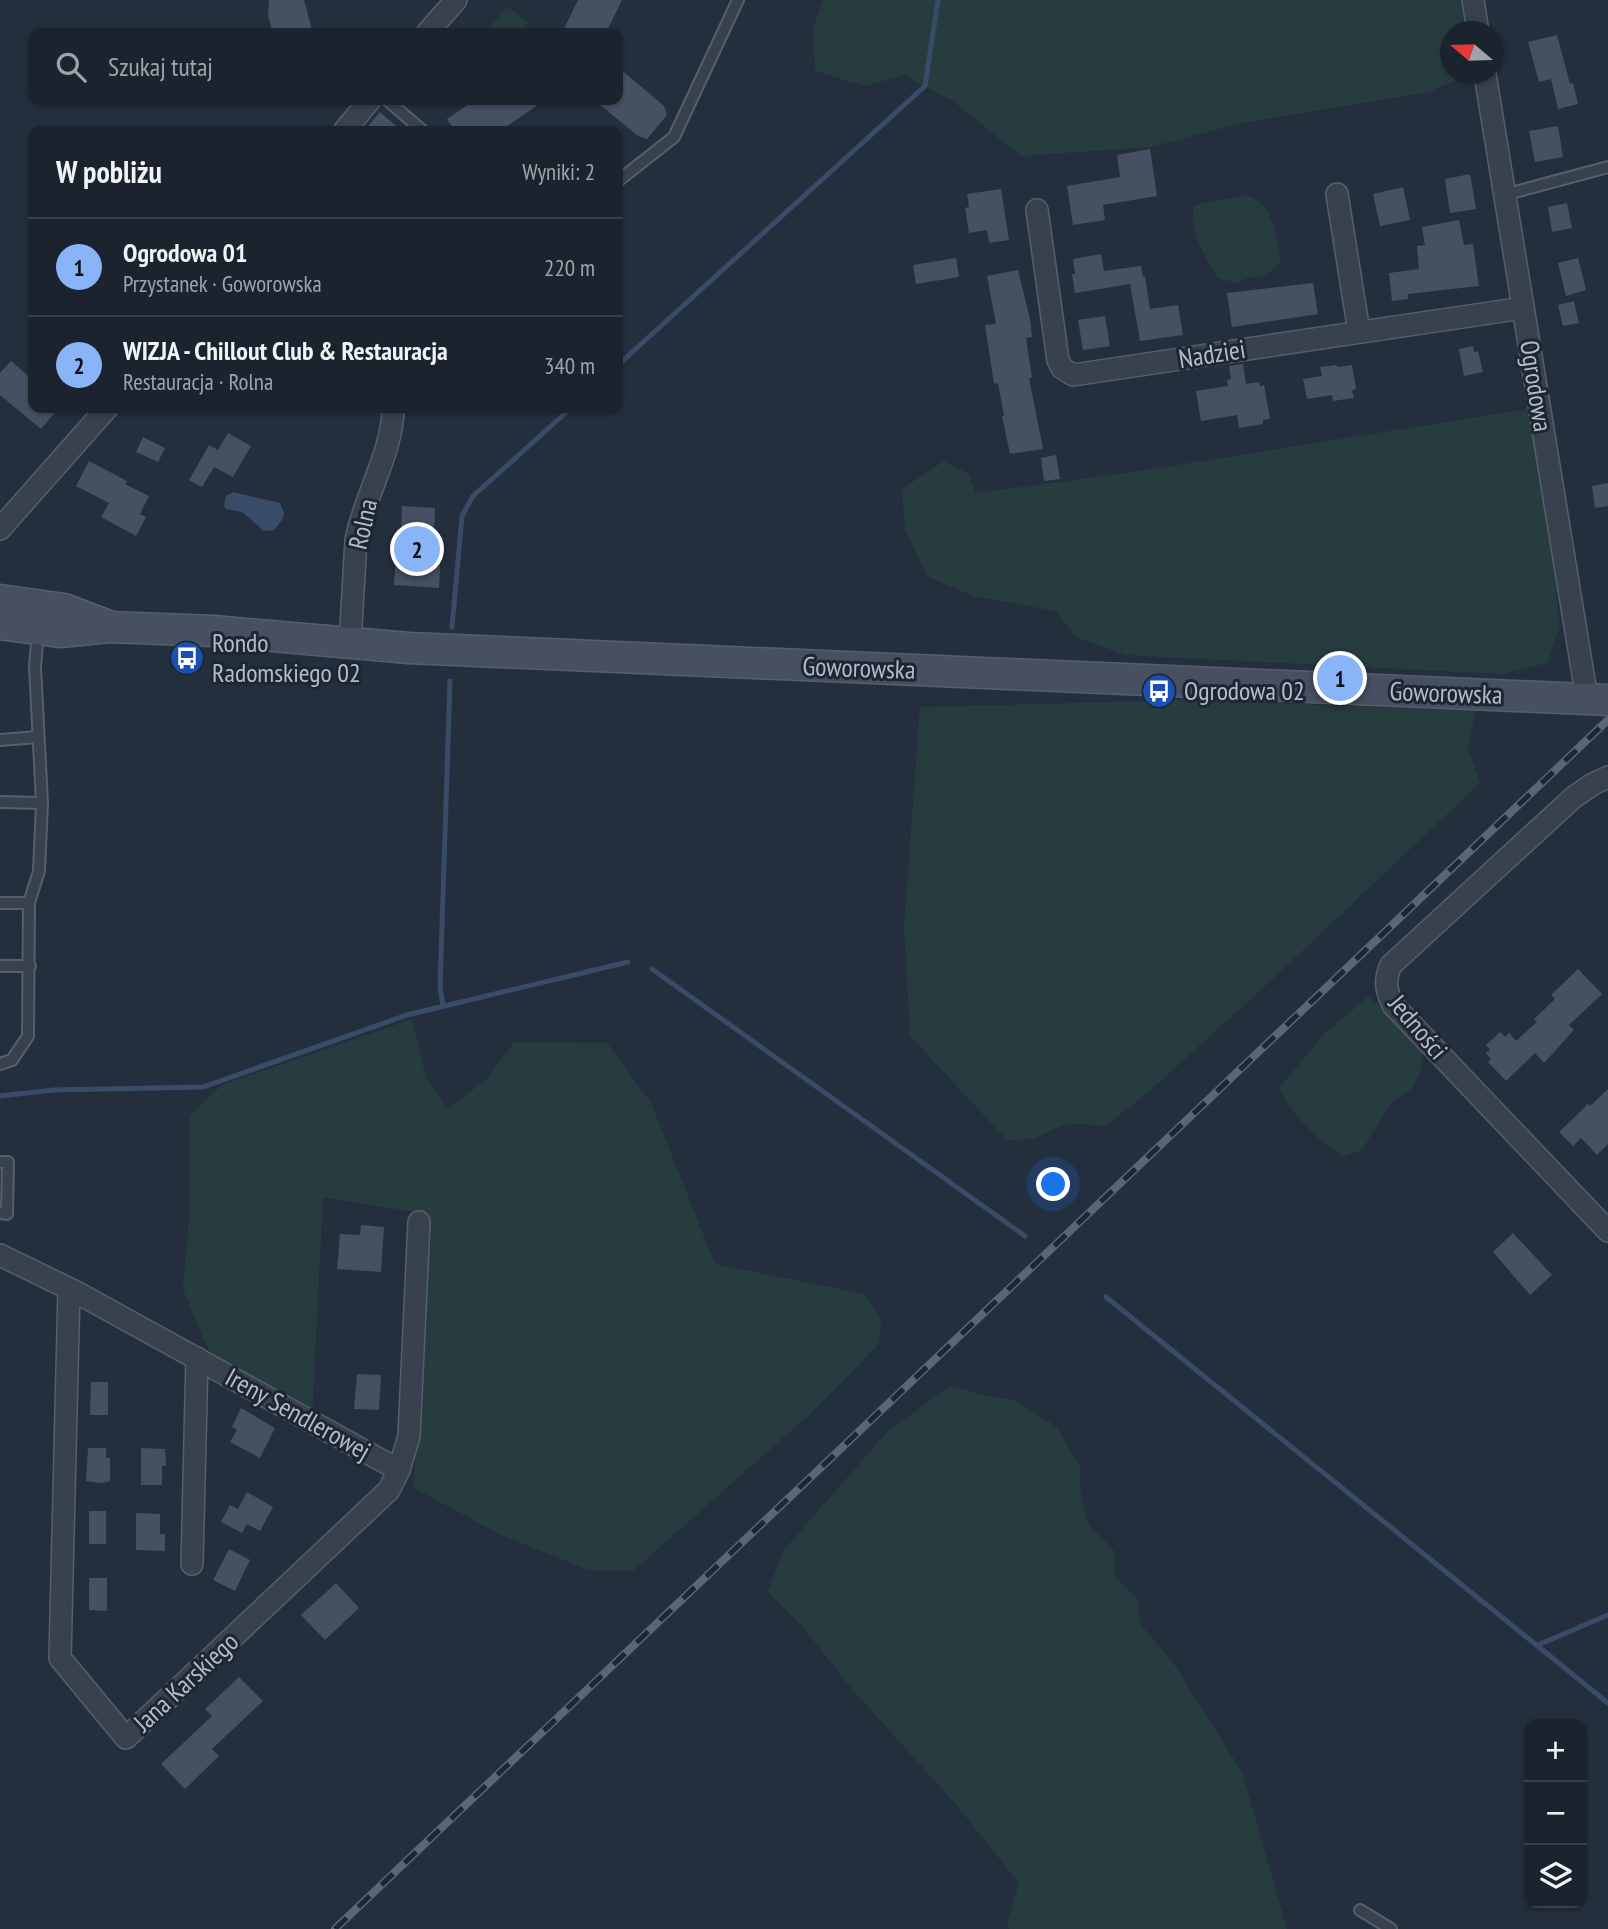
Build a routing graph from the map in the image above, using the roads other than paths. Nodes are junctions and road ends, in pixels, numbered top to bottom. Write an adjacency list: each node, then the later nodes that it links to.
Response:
1 (456, 0): 5 (street)
2 (738, 0): 12 (lane)
3 (1473, 0): 4 (street)
4 (1476, 21)
5 (431, 28)
6 (1487, 84): 14 (street, Ogrodowa)
7 (366, 105): 9 (street)
8 (393, 105): 10 (lane)
9 (348, 126)
10 (417, 126)
11 (1608, 167): 14 (lane)
12 (623, 177)
13 (1338, 194): 17 (street)
14 (1504, 195): 16 (street, Ogrodowa)
15 (1037, 210): 17 (street, Nadziei)
16 (1523, 308): 17 (street, Nadziei); 26 (street, Ogrodowa)
17 (1359, 332)
18 (103, 413): 20 (street)
19 (392, 413): 25 (street, Rolna)
20 (0, 529)
21 (0, 600): 23 (main road, Goworowska)
22 (0, 624): 24 (main road, Goworowska)
23 (110, 626): 24 (main road, Goworowska); 25 (main road, Goworowska)
24 (38, 629): 27 (lane)
25 (350, 644): 26 (main road, Goworowska)
26 (1597, 699)
27 (37, 737): 28 (lane); 31 (lane)
28 (0, 740)
29 (1608, 777): 40 (street, Jedności)
30 (0, 802): 31 (lane)
31 (42, 803): 33 (lane)
32 (0, 903): 33 (lane)
33 (29, 903): 35 (lane)
34 (0, 966): 35 (lane)
35 (30, 966): 36 (lane)
36 (0, 1064)
37 (0, 1162): 38 (lane)
38 (0, 1213)
39 (419, 1222): 44 (street)
40 (1608, 1231)
41 (0, 1255): 42 (street, Ireny Sendlerowej)
42 (69, 1289): 43 (street, Ireny Sendlerowej); 44 (street, Jana Karskiego)
43 (197, 1357): 44 (street, Ireny Sendlerowej); 45 (street, Ireny Sendlerowej)
44 (400, 1469)
45 (192, 1564)
46 (1360, 1910): 47 (lane)
47 (1391, 1929)

